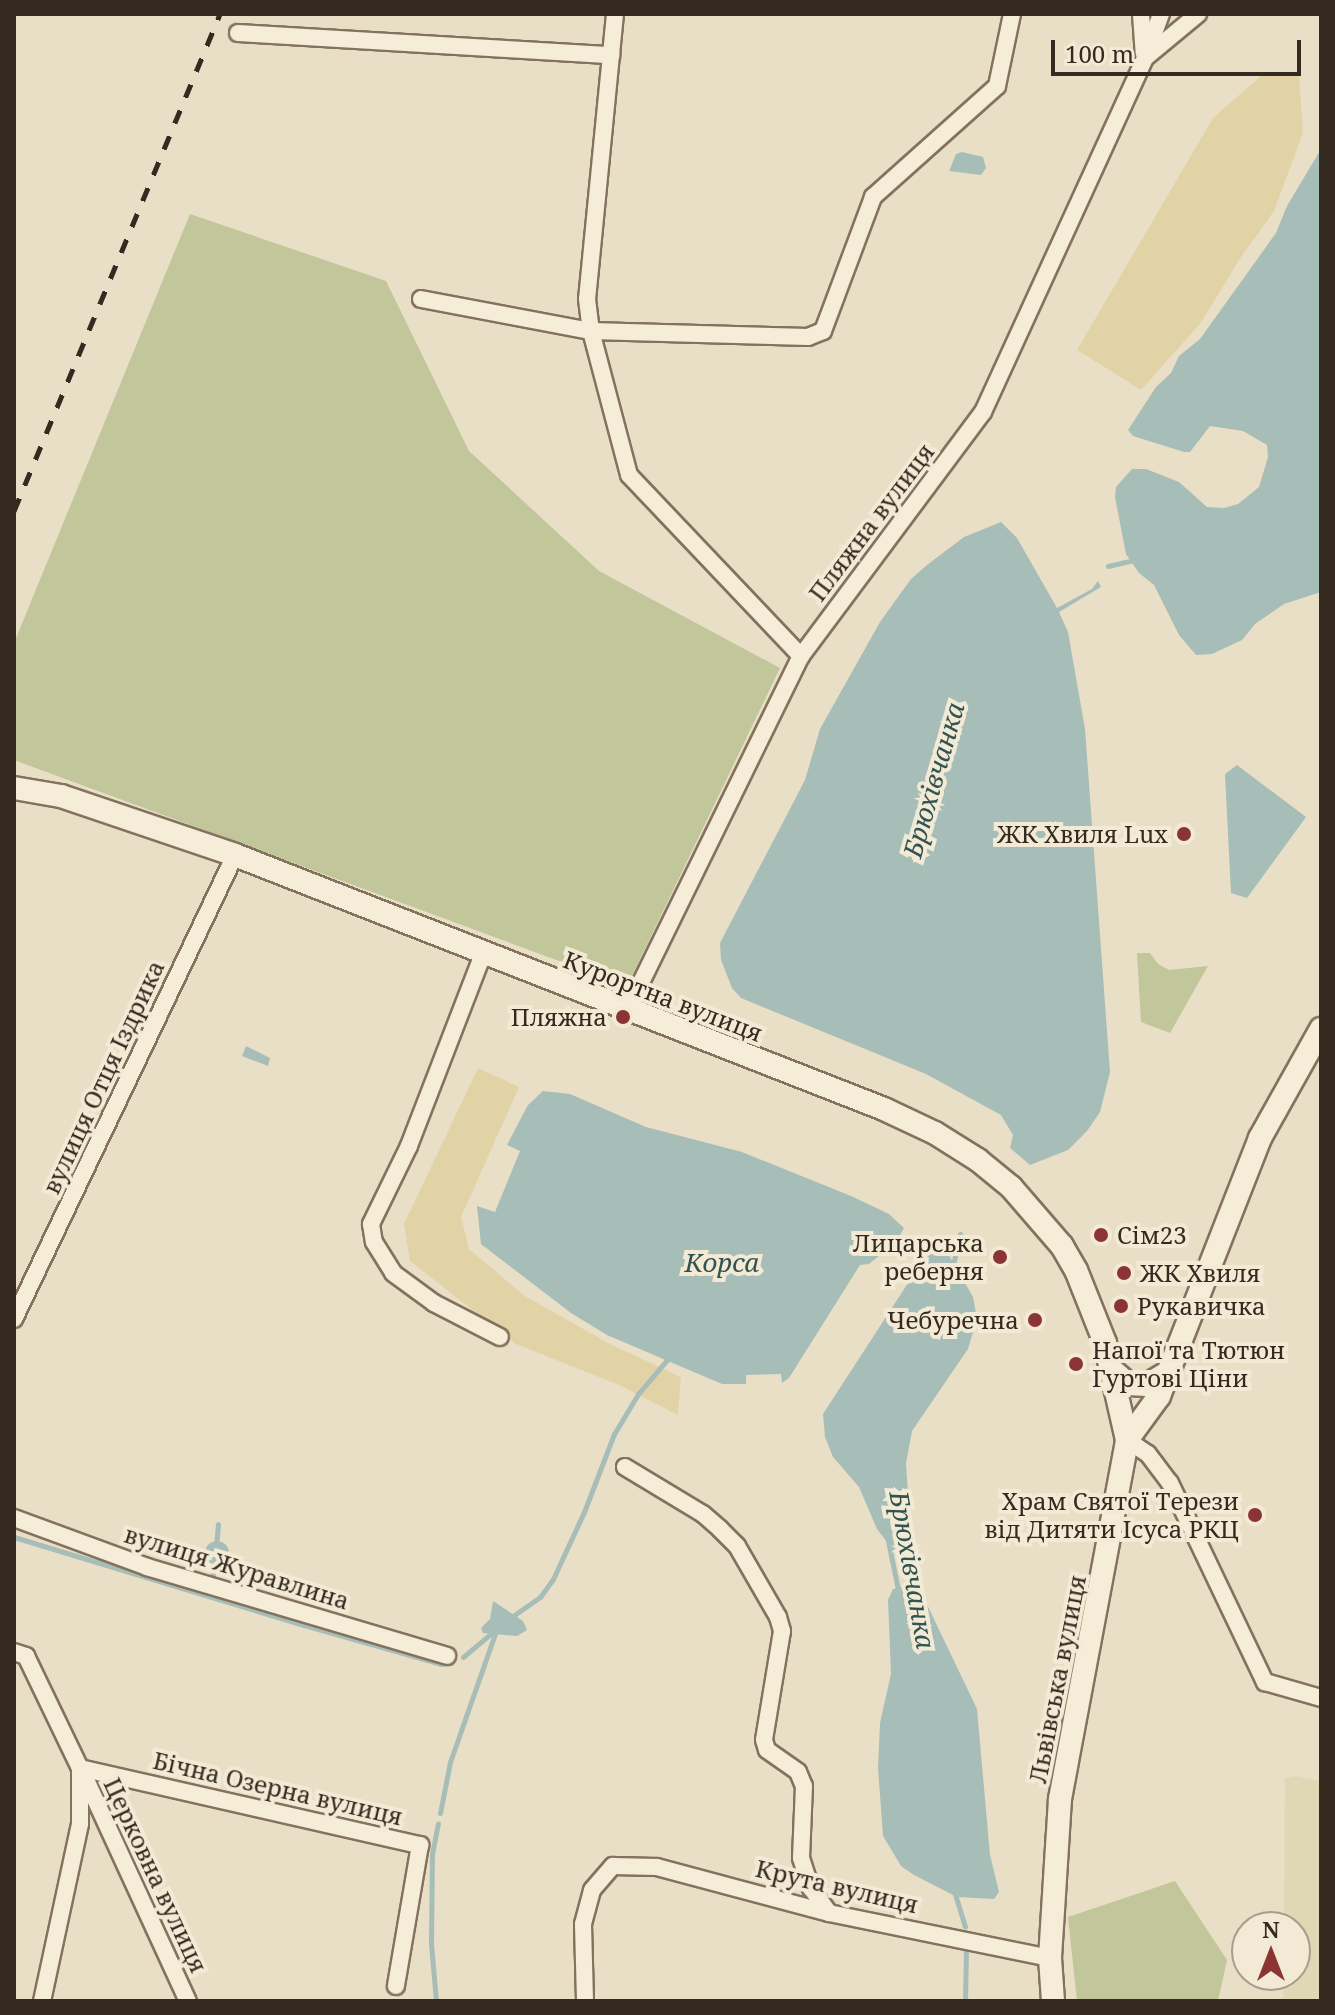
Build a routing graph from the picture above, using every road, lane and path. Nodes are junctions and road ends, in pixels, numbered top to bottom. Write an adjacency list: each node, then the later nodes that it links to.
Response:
1 (615, 14): 7 (street)
2 (1012, 14): 10 (street)
3 (1141, 14): 8 (street)
4 (1161, 14): 8 (street, Пляжна вулиця)
5 (1198, 14): 8 (street, Пляжна вулиця)
6 (238, 33): 7 (street)
7 (611, 55): 10 (street)
8 (1145, 58): 11 (street, Пляжна вулиця)
9 (421, 299): 10 (street)
10 (591, 331): 11 (street)
11 (801, 656): 15 (street, Пляжна вулиця)
12 (14, 788): 13 (main road, Курортна вулиця)
13 (235, 855): 14 (main road, Курортна вулиця); 17 (street, вулиця Отця Іздрика)
14 (483, 954): 15 (main road, Курортна вулиця); 18 (street)
15 (627, 1011): 19 (main road, Курортна вулиця)
16 (1321, 1029): 20 (main road, Львівська вулиця)
17 (14, 1319)
18 (500, 1337)
19 (1112, 1370): 20 (main road); 21 (main road, Курортна вулиця)
20 (1167, 1373): 21 (main road, Львівська вулиця)
21 (1127, 1440): 26 (street); 29 (main road, Львівська вулиця)
22 (625, 1467): 28 (street)
23 (14, 1518): 25 (street, вулиця Журавлина)
24 (14, 1652): 27 (street, Церковна вулиця)
25 (447, 1656)
26 (1321, 1698)
27 (80, 1768): 30 (street, Бічна Озерна вулиця); 31 (street); 32 (street, Церковна вулиця)
28 (829, 1913): 29 (street, Крута вулиця); 33 (street, Крута вулиця)
29 (1050, 1958): 34 (main road, Львівська вулиця)
30 (396, 1986)
31 (42, 2001)
32 (188, 2001)
33 (585, 2001)
34 (1053, 2001)

